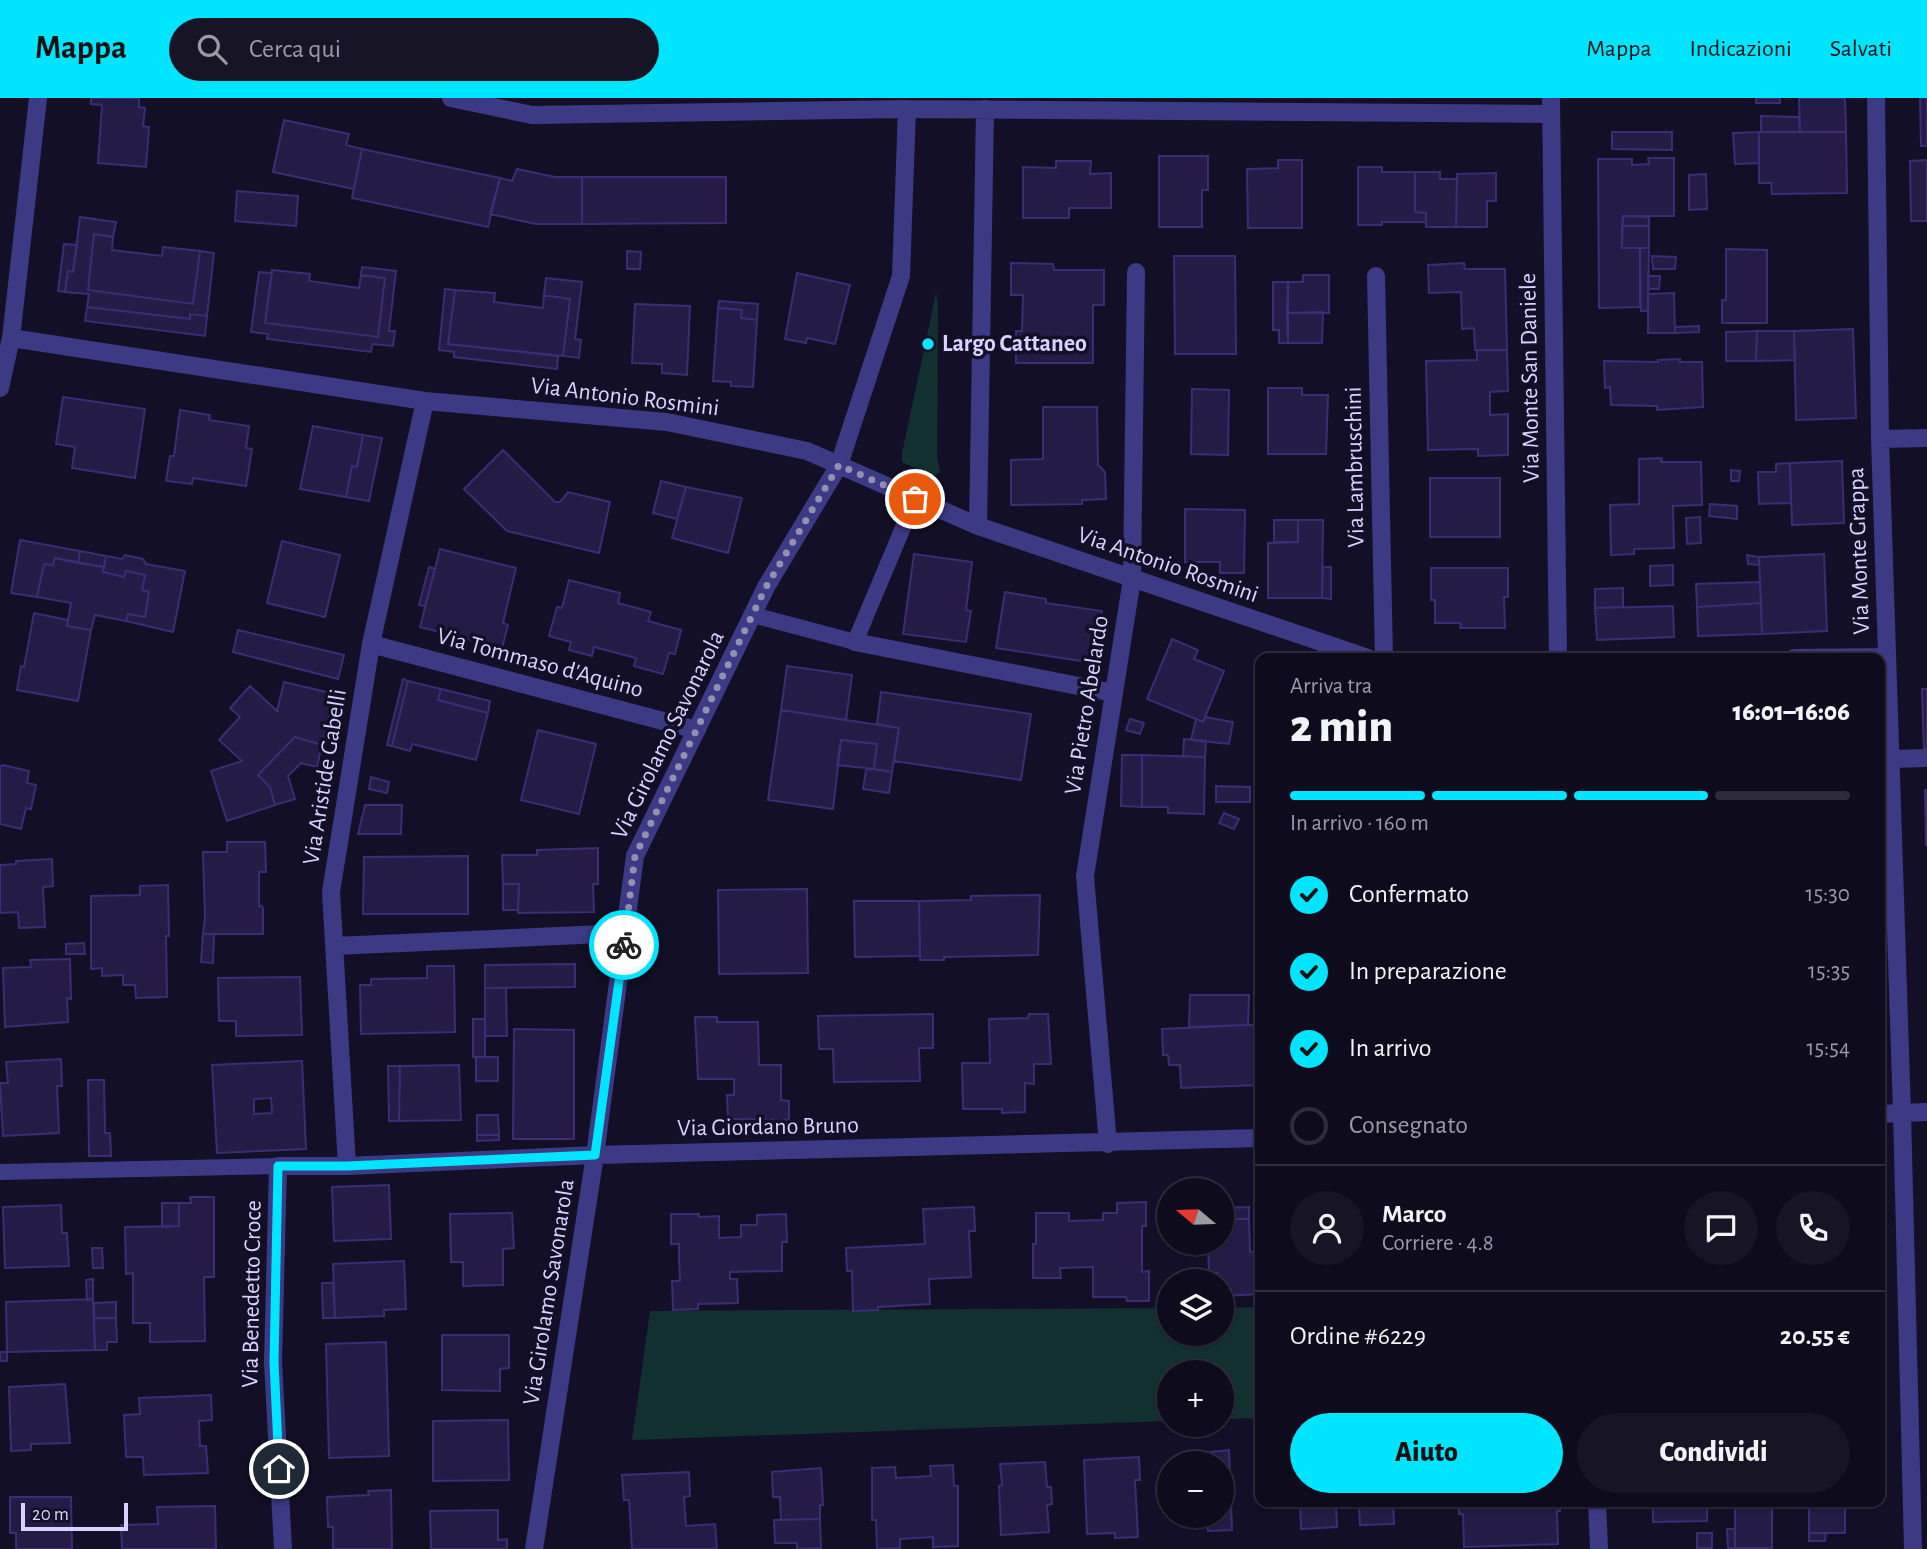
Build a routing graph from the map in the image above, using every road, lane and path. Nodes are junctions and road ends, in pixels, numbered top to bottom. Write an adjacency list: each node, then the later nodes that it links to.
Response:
1 (38, 98): 11 (street)
2 (451, 98): 6 (street)
3 (1876, 98): 15 (street, Via Monte Grappa)
4 (908, 103): 6 (street); 8 (street); 16 (street)
5 (1097, 104): 7 (street); 8 (street)
6 (640, 105)
7 (1551, 106): 25 (street, Via Monte San Daniele)
8 (985, 109): 18 (street)
9 (1136, 272): 19 (street, Via Pietro Abelardo)
10 (1376, 276): 24 (street, Via Lambruschini)
11 (11, 338): 12 (street); 13 (street, Via Antonio Rosmini)
12 (0, 388)
13 (425, 401): 16 (street, Via Antonio Rosmini); 22 (street, Via Aristide Gabelli)
14 (1927, 438): 15 (street)
15 (1880, 439): 26 (street, Via Monte Grappa)
16 (839, 465): 17 (street, Via Antonio Rosmini); 20 (street, Via Girolamo Savonarola)
17 (915, 499): 18 (street, Via Antonio Rosmini); 21 (lane)
18 (978, 526): 19 (street, Via Antonio Rosmini)
19 (1132, 579): 23 (street, Via Antonio Rosmini); 27 (street, Via Pietro Abelardo)
20 (753, 615): 21 (lane); 28 (street, Via Girolamo Savonarola)
21 (855, 642): 27 (street)
22 (371, 644): 28 (street, Via Tommaso d'Aquino); 32 (street, Via Aristide Gabelli)
23 (1353, 653)
24 (1384, 653)
25 (1558, 653)
26 (1887, 657): 30 (street, Via Monte Grappa)
27 (1114, 693): 37 (street, Via Pietro Abelardo)
28 (697, 730): 31 (street, Via Girolamo Savonarola)
29 (1927, 758): 30 (street)
30 (1890, 759): 34 (street, Via Monte Grappa)
31 (625, 933): 32 (street); 38 (street, Via Girolamo Savonarola)
32 (334, 946): 40 (street, Via Aristide Gabelli)
33 (1927, 1112): 34 (street)
34 (1902, 1113): 35 (street); 46 (street, Via Monte Grappa)
35 (1885, 1114)
36 (1255, 1138): 37 (street, Via Giordano Bruno)
37 (1108, 1144): 38 (street, Via Giordano Bruno)
38 (595, 1155): 40 (street, Via Giordano Bruno); 44 (street, Via Girolamo Savonarola)
39 (278, 1166): 40 (street, Via Giordano Bruno); 41 (lane); 43 (street, Via Benedetto Croce)
40 (347, 1166)
41 (0, 1172)
42 (1597, 1507): 45 (street)
43 (283, 1549)
44 (534, 1549)
45 (1599, 1549)
46 (1913, 1549)

